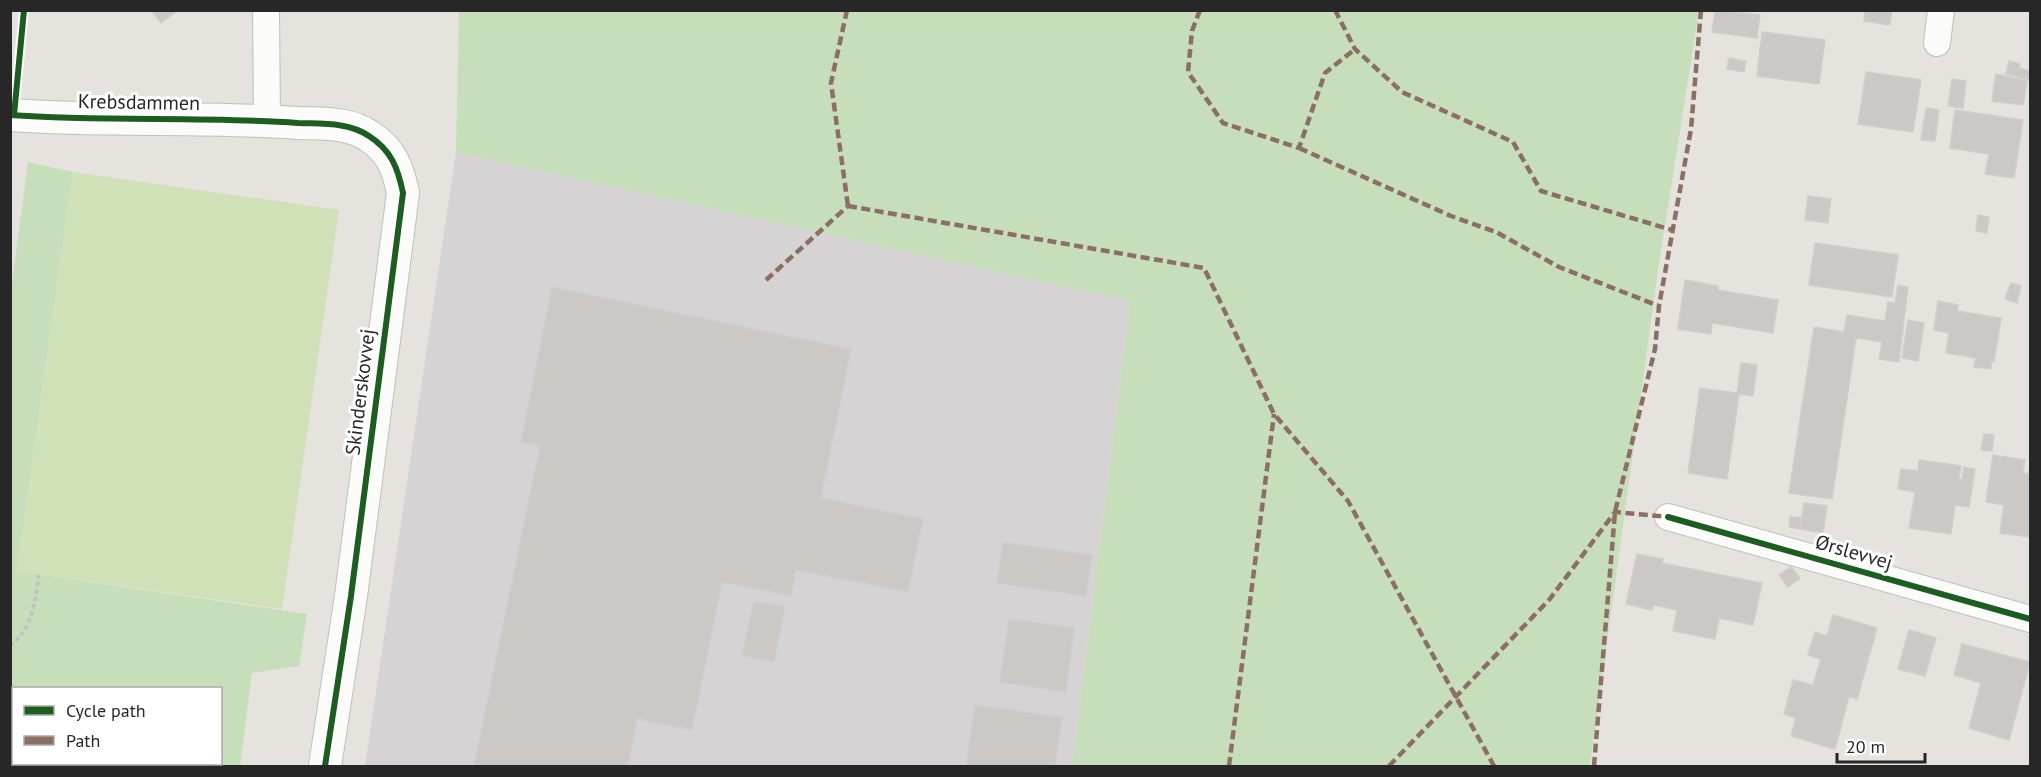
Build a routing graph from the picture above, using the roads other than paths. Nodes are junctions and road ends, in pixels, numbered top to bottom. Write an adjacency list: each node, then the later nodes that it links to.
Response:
1 (266, 10): 5 (street)
2 (1941, 10): 3 (street)
3 (1936, 43)
4 (10, 115): 5 (street, Krebsdammen)
5 (267, 120): 8 (street, Skinderskovvej)
6 (1668, 517): 7 (street, Ørslevvej)
7 (2031, 619)
8 (325, 766)

